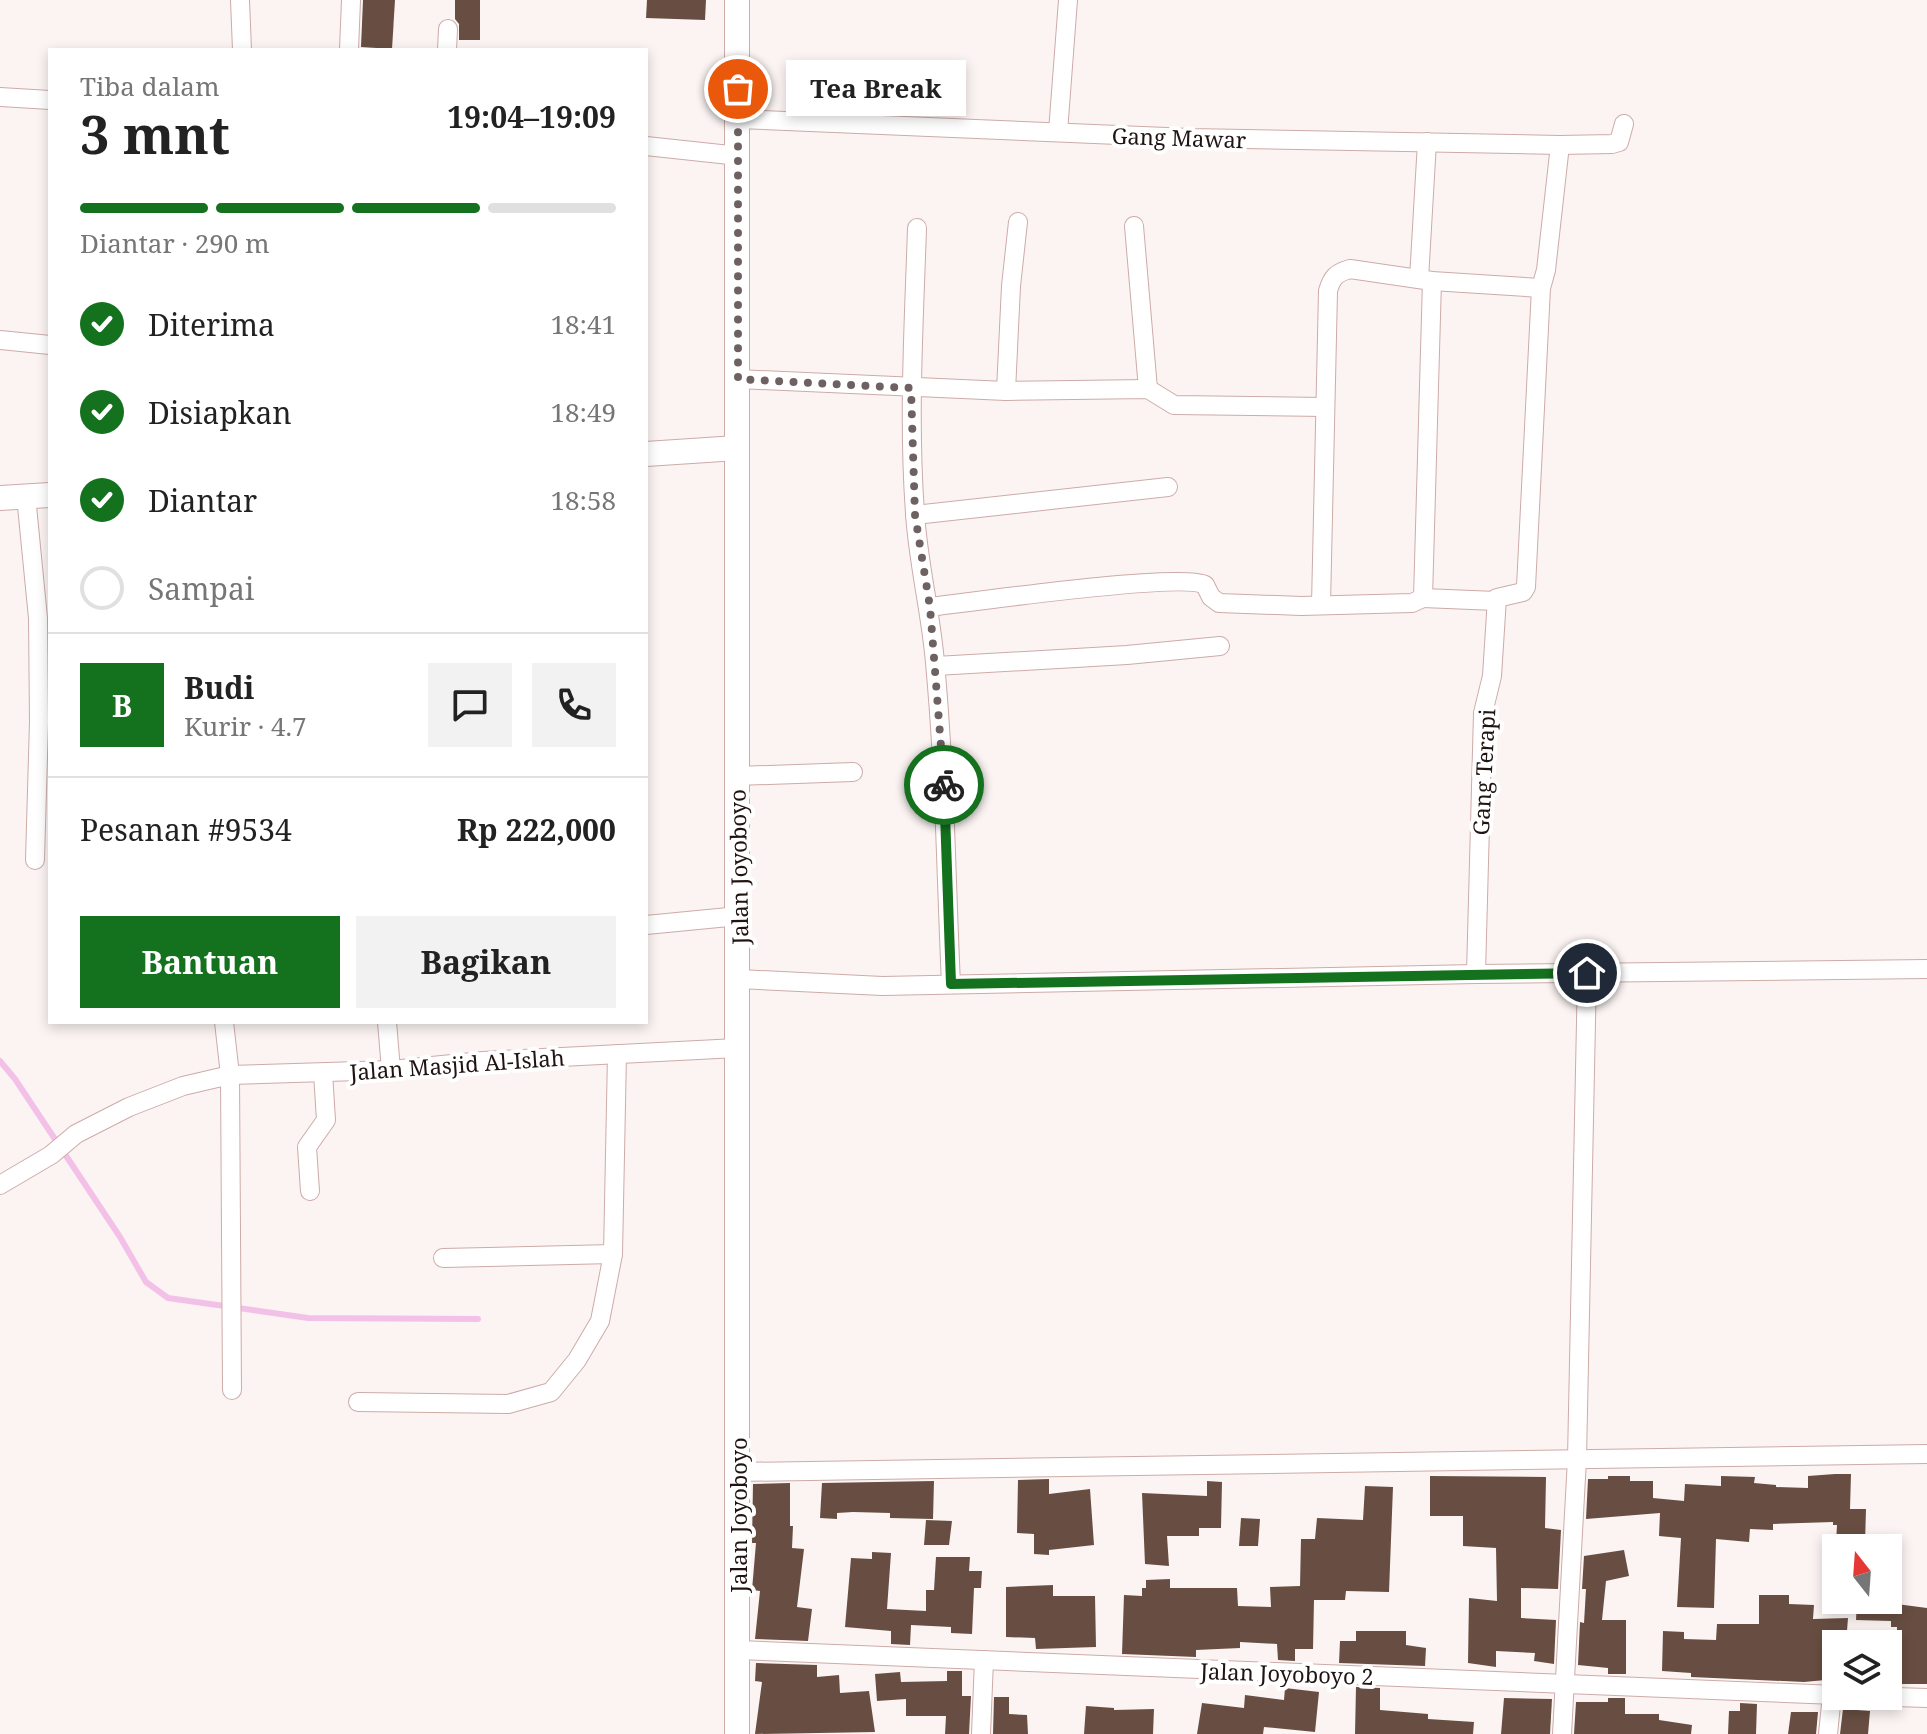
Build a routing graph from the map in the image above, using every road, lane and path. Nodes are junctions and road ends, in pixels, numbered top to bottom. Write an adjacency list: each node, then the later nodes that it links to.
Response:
1 (240, 0): 6 (street)
2 (351, 0): 7 (street)
3 (737, 0): 11 (main road, Jalan Joyoboyo)
4 (1068, 0): 12 (street)
5 (448, 29): 8 (street)
6 (242, 48)
7 (349, 48)
8 (447, 48)
9 (0, 97): 10 (street)
10 (48, 100)
11 (739, 119): 12 (street, Gang Mawar); 17 (main road, Jalan Joyoboyo)
12 (1058, 132): 14 (street, Gang Mawar)
13 (1622, 133): 15 (street, Gang Mawar)
14 (1427, 142): 15 (street, Gang Mawar); 21 (street)
15 (1560, 145): 22 (street)
16 (648, 146): 17 (street)
17 (739, 156): 25 (main road, Jalan Joyoboyo)
18 (1018, 222): 28 (street)
19 (1134, 226): 27 (street)
20 (917, 228): 26 (street)
21 (1426, 280): 22 (street); 29 (street); 36 (street)
22 (1541, 288): 37 (street)
23 (0, 340): 24 (street)
24 (48, 345)
25 (738, 379): 26 (street); 30 (main road, Jalan Joyoboyo)
26 (911, 388): 28 (street); 35 (street)
27 (1148, 389): 28 (street); 29 (street)
28 (1006, 391)
29 (1325, 407): 38 (street)
30 (737, 448): 31 (main road); 44 (main road, Jalan Joyoboyo)
31 (648, 454)
32 (1168, 487): 35 (street)
33 (38, 496): 34 (main road); 42 (street)
34 (0, 498)
35 (915, 515): 39 (street)
36 (1423, 598): 37 (street); 38 (street)
37 (1496, 601): 50 (street, Gang Terapi)
38 (1321, 605): 39 (street)
39 (930, 607): 41 (street)
40 (1220, 646): 41 (street)
41 (936, 666): 52 (street)
42 (44, 722): 45 (street)
43 (853, 772): 44 (street)
44 (737, 776): 46 (main road, Jalan Joyoboyo)
45 (35, 860)
46 (739, 916): 47 (street); 51 (main road, Jalan Joyoboyo)
47 (648, 925)
48 (1927, 969): 49 (street)
49 (1587, 973): 50 (street); 67 (street)
50 (1476, 974): 52 (street)
51 (739, 979): 52 (street); 55 (main road, Jalan Joyoboyo)
52 (951, 984)
53 (224, 1024): 59 (street)
54 (387, 1024): 57 (street)
55 (737, 1048): 56 (street, Jalan Masjid Al-Islah); 68 (main road, Jalan Joyoboyo)
56 (617, 1054): 57 (street, Jalan Masjid Al-Islah); 62 (street)
57 (391, 1070): 58 (street, Jalan Masjid Al-Islah)
58 (323, 1073): 59 (street, Jalan Masjid Al-Islah); 61 (street)
59 (230, 1075): 60 (street, Jalan Masjid Al-Islah); 64 (street)
60 (0, 1185)
61 (310, 1191)
62 (613, 1254): 63 (street); 65 (street)
63 (443, 1258)
64 (232, 1390)
65 (358, 1402)
66 (1927, 1454): 67 (street)
67 (1577, 1459): 68 (street); 71 (street)
68 (738, 1472): 69 (main road, Jalan Joyoboyo)
69 (738, 1650): 70 (street, Jalan Joyoboyo 2); 76 (main road, Jalan Joyoboyo)
70 (984, 1660): 71 (street, Jalan Joyoboyo 2); 77 (street)
71 (1563, 1685): 72 (street, Jalan Joyoboyo 2); 78 (street)
72 (1822, 1695)
73 (1902, 1697): 74 (street)
74 (1927, 1698)
75 (1832, 1710): 79 (street)
76 (737, 1734)
77 (981, 1734)
78 (1562, 1734)
79 (1828, 1734)

